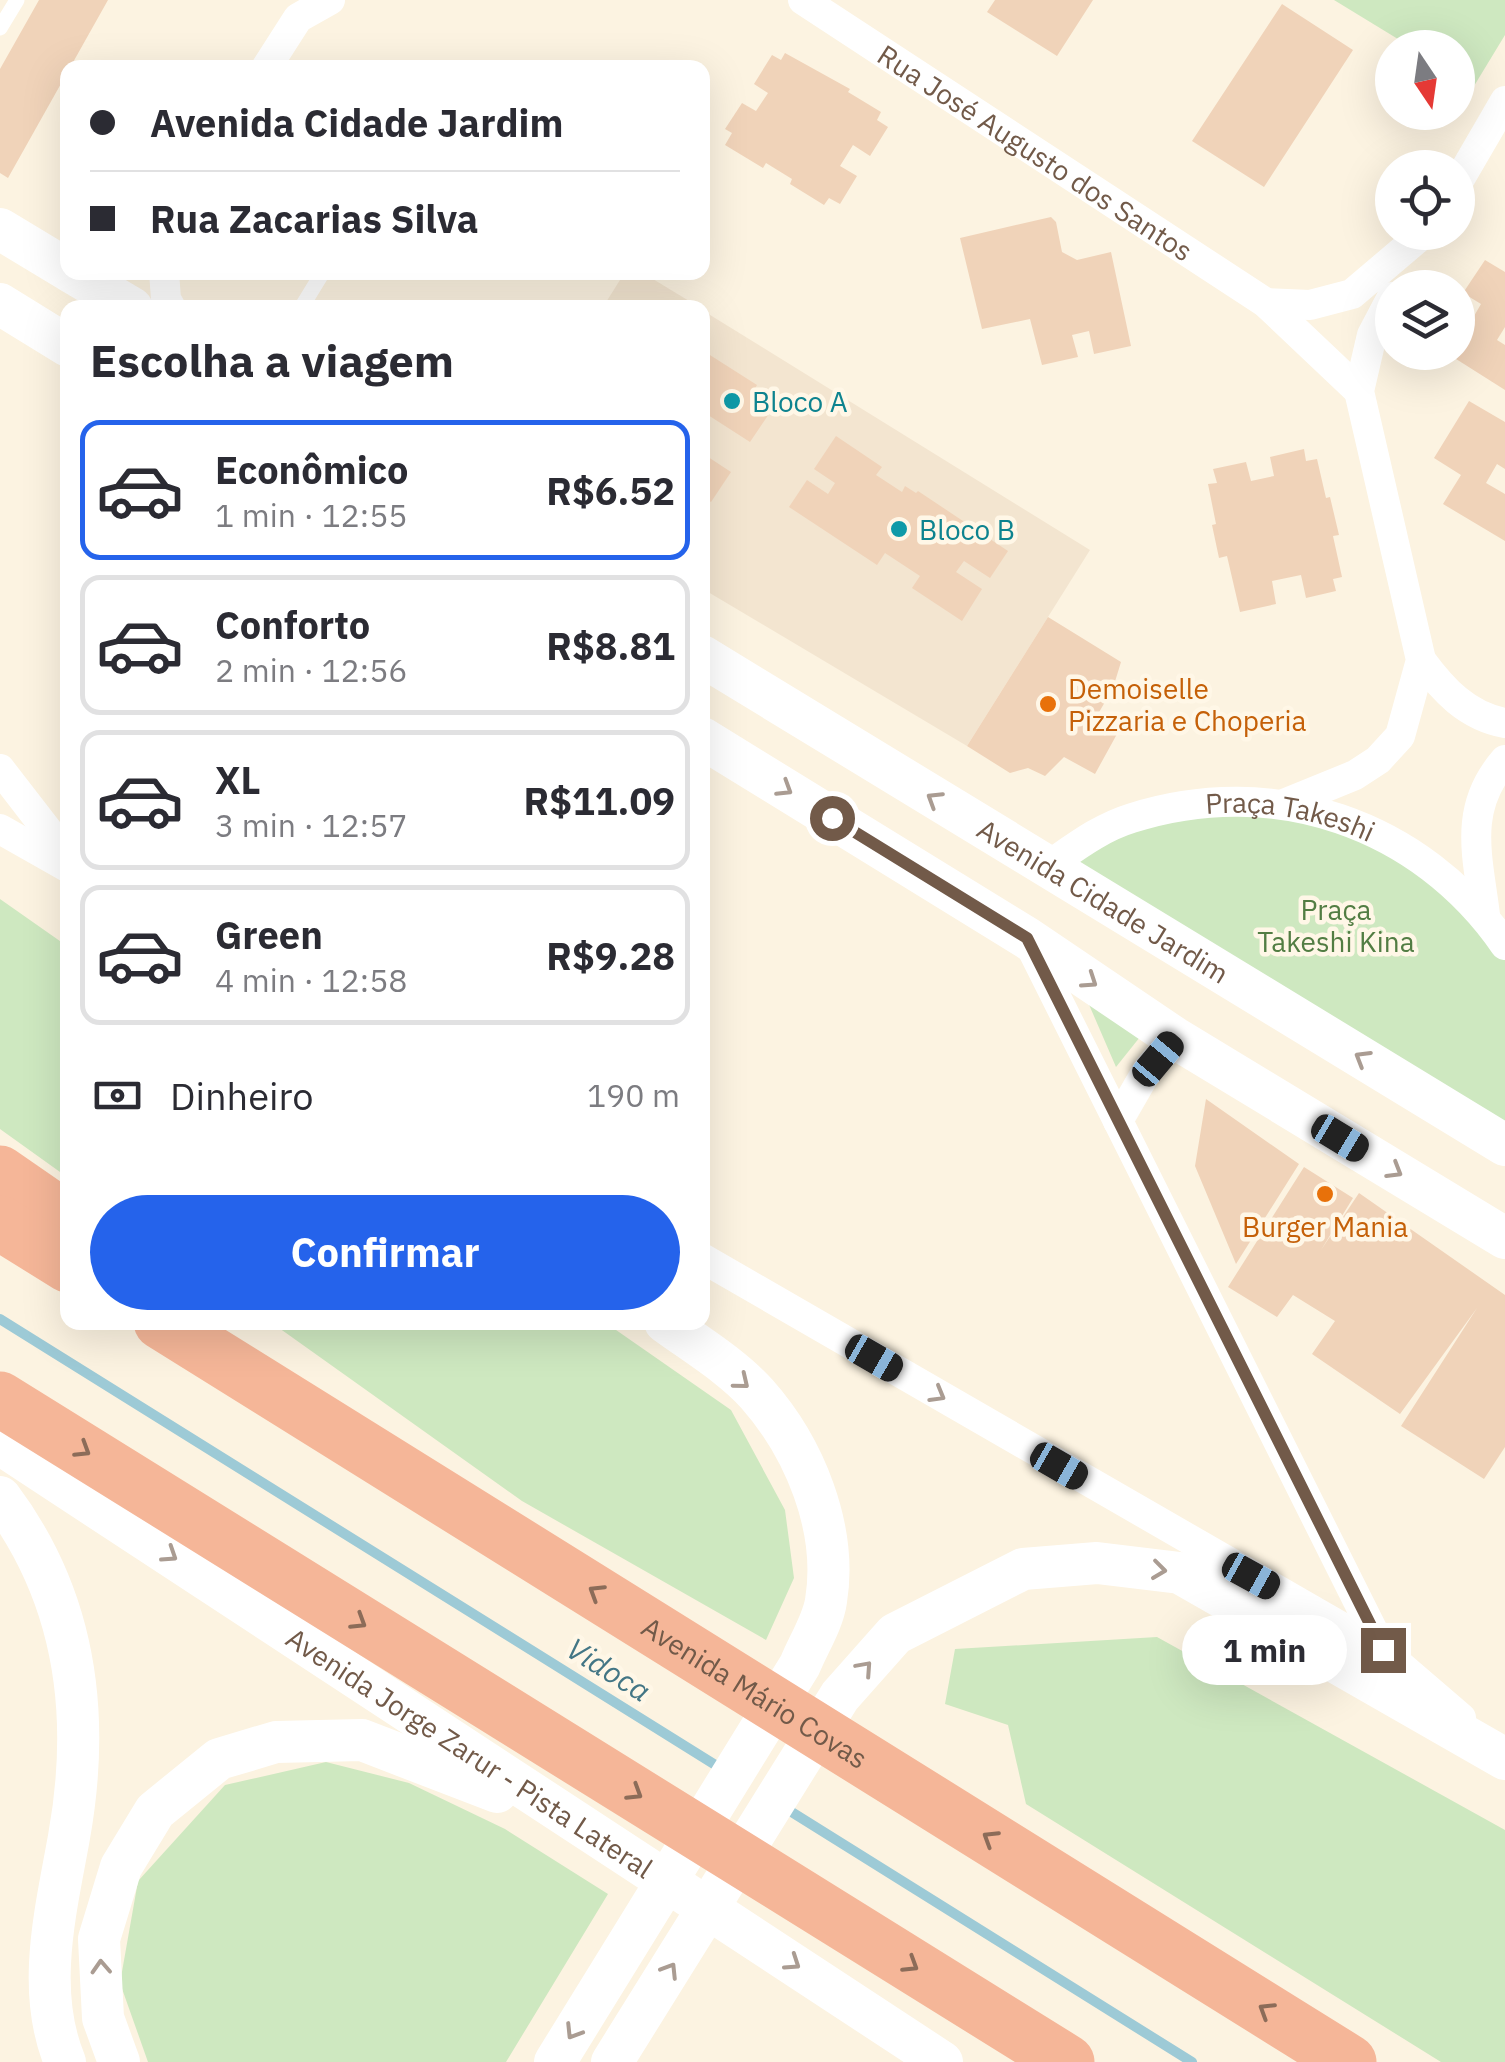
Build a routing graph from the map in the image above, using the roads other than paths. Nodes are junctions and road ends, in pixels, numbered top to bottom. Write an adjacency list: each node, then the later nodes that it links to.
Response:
1 (16, 0): 4 (lane)
2 (330, 0): 5 (street)
3 (803, 0): 14 (street, Rua José Augusto dos Santos)
4 (0, 28)
5 (271, 60)
6 (1505, 101): 7 (street)
7 (1475, 153)
8 (0, 229): 10 (main road)
9 (1405, 250): 14 (street)
10 (60, 264)
11 (86, 280): 12 (main road)
12 (119, 300)
13 (0, 304): 16 (main road)
14 (1266, 304): 17 (street, Rua José Augusto dos Santos)
15 (1375, 329): 17 (street)
16 (60, 341)
17 (1359, 391): 18 (street)
18 (1421, 660): 20 (street); 24 (street)
19 (710, 661): 28 (main road, Avenida Cidade Jardim, one-way to 19)
20 (1505, 723)
21 (710, 743): 30 (main road, one-way to 30)
22 (1505, 760): 29 (street)
23 (0, 768): 26 (street)
24 (1284, 804): 28 (street, Praça Takeshi); 29 (street, Praça Takeshi)
25 (0, 829): 27 (street)
26 (60, 847)
27 (60, 863)
28 (1046, 868): 34 (main road, Avenida Cidade Jardim, one-way to 28)
29 (1484, 915): 31 (street, Praça Takeshi)
30 (1027, 938): 32 (main road, one-way to 32); 33 (street)
31 (1505, 945)
32 (1175, 1038): 33 (street); 38 (main road, one-way to 38)
33 (1118, 1121): 48 (street)
34 (1505, 1145)
35 (0, 1173): 36 (highway)
36 (60, 1214)
37 (0, 1223): 39 (highway)
38 (1505, 1238)
39 (60, 1260)
40 (710, 1263): 48 (street, one-way to 48)
41 (174, 1330): 45 (highway, Avenida Mário Covas)
42 (217, 1330): 45 (highway)
43 (675, 1330): 54 (main road, one-way to 54)
44 (0, 1399): 56 (highway, one-way to 56)
45 (325, 1424): 57 (highway, Avenida Mário Covas, one-way to 45)
46 (0, 1444): 50 (main road, Avenida Jorge Zarur - Pista Lateral, one-way to 50)
47 (0, 1497): 52 (main road)
48 (1383, 1650): 49 (street)
49 (1505, 1757): 51 (main road, one-way to 49)
50 (601, 1836): 53 (main road, one-way to 50); 55 (main road, Avenida Jorge Zarur - Pista Lateral, one-way to 55)
51 (615, 2059)
52 (65, 2062)
53 (119, 2062)
54 (554, 2062)
55 (942, 2062)
56 (1067, 2062)
57 (1349, 2062)

